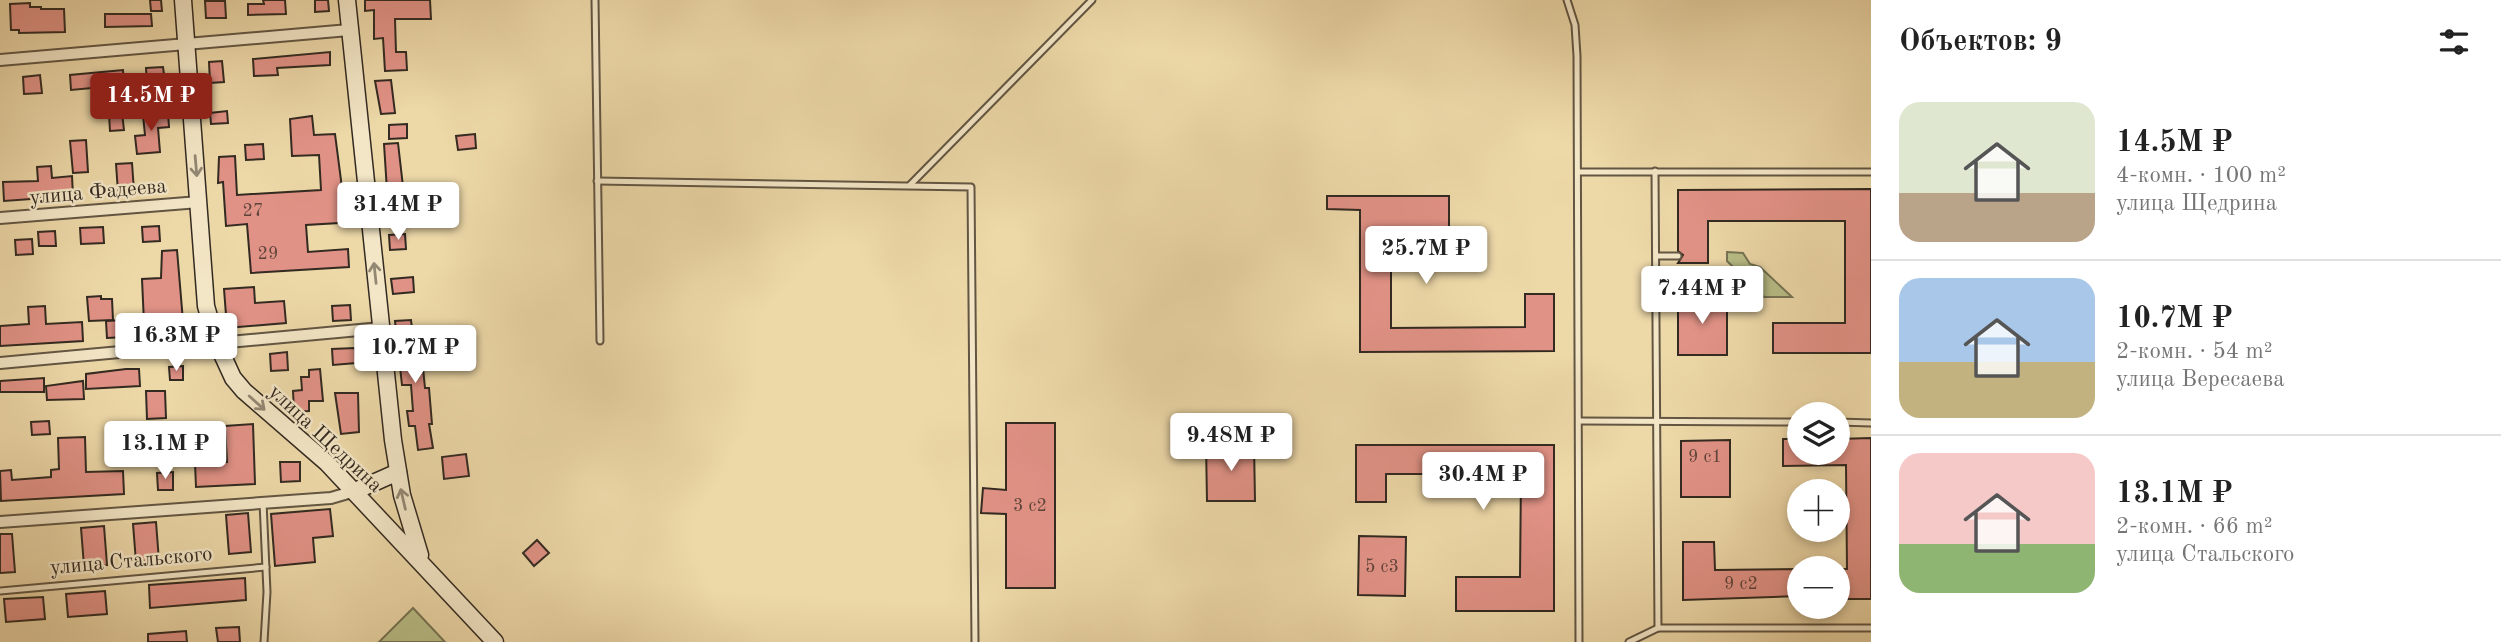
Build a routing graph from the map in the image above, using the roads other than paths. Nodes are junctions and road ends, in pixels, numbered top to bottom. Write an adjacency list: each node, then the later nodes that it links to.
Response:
1 (183, 0): 7 (main road, улица Щедрина)
2 (346, 0): 6 (main road)
3 (595, 0): 12 (lane)
4 (1092, 0): 13 (lane)
5 (1567, 0): 10 (lane)
6 (349, 30): 7 (street); 18 (main road, one-way to 6)
7 (186, 45): 8 (street); 14 (main road, улица Щедрина, one-way to 14)
8 (0, 60)
9 (1656, 171): 10 (lane); 11 (lane); 16 (lane)
10 (1578, 172): 22 (lane)
11 (1871, 172)
12 (597, 181): 13 (lane); 20 (lane)
13 (910, 185): 38 (lane)
14 (199, 202): 15 (street, улица Фадеева); 19 (main road, улица Щедрина)
15 (0, 218)
16 (1656, 256): 17 (lane); 23 (lane)
17 (1678, 256)
18 (381, 328): 19 (street); 27 (main road)
19 (216, 341): 21 (street); 28 (main road, улица Щедрина, one-way to 28)
20 (600, 341)
21 (0, 363)
22 (1579, 421): 23 (lane); 39 (lane)
23 (1657, 421): 24 (lane); 34 (lane)
24 (1787, 422)
25 (1850, 422): 26 (lane)
26 (1871, 422)
27 (398, 471): 28 (main road); 31 (main road, one-way to 27)
28 (355, 491): 29 (street); 31 (main road, улица Щедрина)
29 (263, 502): 30 (street); 32 (lane)
30 (0, 522)
31 (423, 564): 37 (main road, улица Щедрина)
32 (266, 567): 33 (lane, улица Стальского); 36 (lane)
33 (0, 591)
34 (1658, 628): 35 (lane); 40 (lane)
35 (1871, 628)
36 (264, 642)
37 (495, 642)
38 (975, 642)
39 (1580, 642)
40 (1629, 642)

